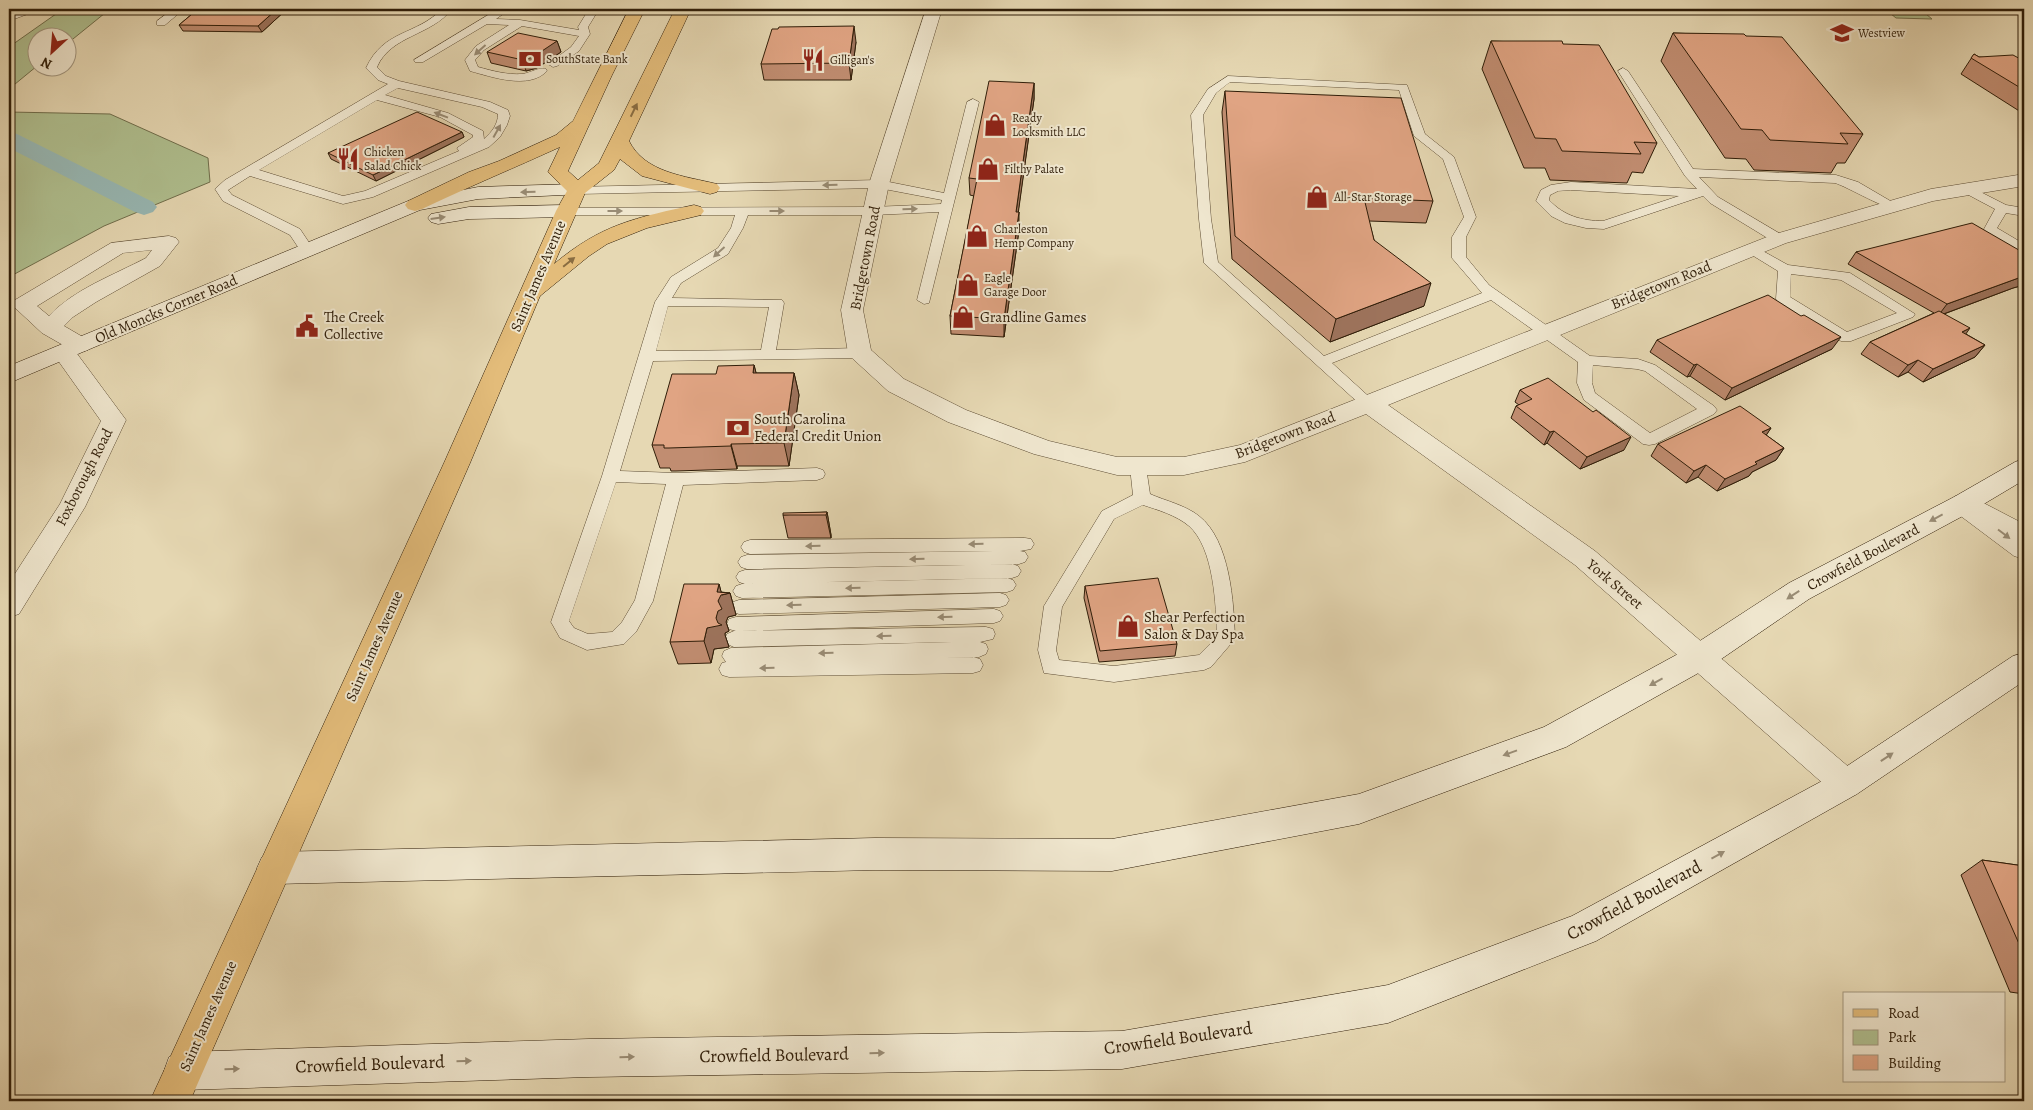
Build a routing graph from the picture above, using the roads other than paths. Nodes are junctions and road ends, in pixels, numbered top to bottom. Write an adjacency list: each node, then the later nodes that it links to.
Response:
1 (36, 9): 9 (lane)
2 (180, 9): 12 (lane)
3 (447, 9): 18 (lane)
4 (505, 9): 10 (lane)
5 (594, 9): 13 (lane)
6 (637, 9): 21 (main road)
7 (683, 9): 22 (main road, Saint James Avenue, one-way to 7)
8 (934, 9): 26 (street, Bridgetown Road)
9 (9, 18)
10 (484, 21): 11 (lane); 14 (lane)
11 (520, 23): 13 (lane); 16 (lane, one-way to 16)
12 (161, 24)
13 (585, 34): 15 (lane)
14 (419, 60)
15 (553, 64)
16 (542, 71)
17 (1624, 71): 24 (lane)
18 (396, 84): 19 (lane); 31 (lane, one-way to 18)
19 (376, 96): 23 (lane); 31 (lane, one-way to 19)
20 (972, 102): 32 (lane)
21 (579, 124): 29 (main road); 33 (main road)
22 (620, 140): 27 (main road); 29 (main road, Saint James Avenue)
23 (248, 171): 31 (lane); 42 (lane)
24 (1689, 173): 30 (lane); 34 (lane)
25 (2024, 180): 28 (street, Bridgetown Road)
26 (879, 184): 27 (lane, one-way to 27); 32 (lane); 39 (street, Bridgetown Road)
27 (710, 188): 29 (lane)
28 (1967, 189): 34 (street, Bridgetown Road); 35 (lane)
29 (577, 190): 33 (street, one-way to 33); 36 (main road, Saint James Avenue)
30 (1702, 192): 30 (lane); 41 (lane)
31 (347, 199)
32 (948, 203): 39 (lane, one-way to 32); 48 (lane)
33 (415, 205): 42 (street)
34 (1893, 206): 41 (street, Bridgetown Road)
35 (2002, 208): 40 (lane); 44 (lane)
36 (566, 211): 37 (lane, one-way to 37); 42 (street, one-way to 36); 46 (main road, Saint James Avenue)
37 (694, 211): 38 (lane); 46 (main road, one-way to 37)
38 (743, 211): 39 (lane, one-way to 39); 49 (lane, one-way to 49)
39 (873, 211): 53 (street, Bridgetown Road)
40 (2024, 212)
41 (1779, 238): 43 (street, Bridgetown Road)
42 (315, 247): 52 (street, Old Moncks Corner Road)
43 (1752, 249): 45 (lane); 51 (street, Bridgetown Road)
44 (2024, 250)
45 (1785, 268): 45 (lane)
46 (532, 293): 75 (main road, Saint James Avenue)
47 (1493, 294): 51 (lane); 57 (lane); 57 (lane)
48 (924, 300)
49 (662, 302): 54 (lane); 55 (lane)
50 (50, 328): 50 (street); 52 (street)
51 (1546, 331): 56 (lane); 59 (street, Bridgetown Road)
52 (72, 348): 58 (street, Old Moncks Corner Road); 70 (street, Foxborough Road)
53 (860, 353): 54 (lane); 60 (street, Bridgetown Road)
54 (768, 354): 55 (lane)
55 (647, 356): 63 (lane)
56 (1586, 360): 56 (lane)
57 (1321, 362): 59 (lane)
58 (9, 375)
59 (1368, 403): 60 (street, Bridgetown Road); 72 (street, York Street)
60 (1138, 466): 65 (lane)
61 (2024, 468): 66 (street, Crowfield Boulevard)
62 (816, 474): 64 (lane)
63 (610, 476): 64 (lane); 64 (lane)
64 (676, 479)
65 (1142, 498): 65 (lane)
66 (1964, 504): 67 (street); 68 (street, one-way to 68); 72 (street, Crowfield Boulevard, one-way to 72)
67 (2024, 536)
68 (2024, 549)
69 (1009, 579): 71 (lane, one-way to 71); 71 (lane, one-way to 71); 71 (lane, one-way to 71)
70 (9, 606)
71 (739, 608): 71 (lane)
72 (1700, 657): 74 (street, York Street); 75 (street, Crowfield Boulevard, one-way to 75)
73 (2024, 665): 74 (street, Crowfield Boulevard, one-way to 73)
74 (1846, 784): 76 (street, Crowfield Boulevard, one-way to 74)
75 (274, 868): 76 (main road, Saint James Avenue)
76 (176, 1086)

